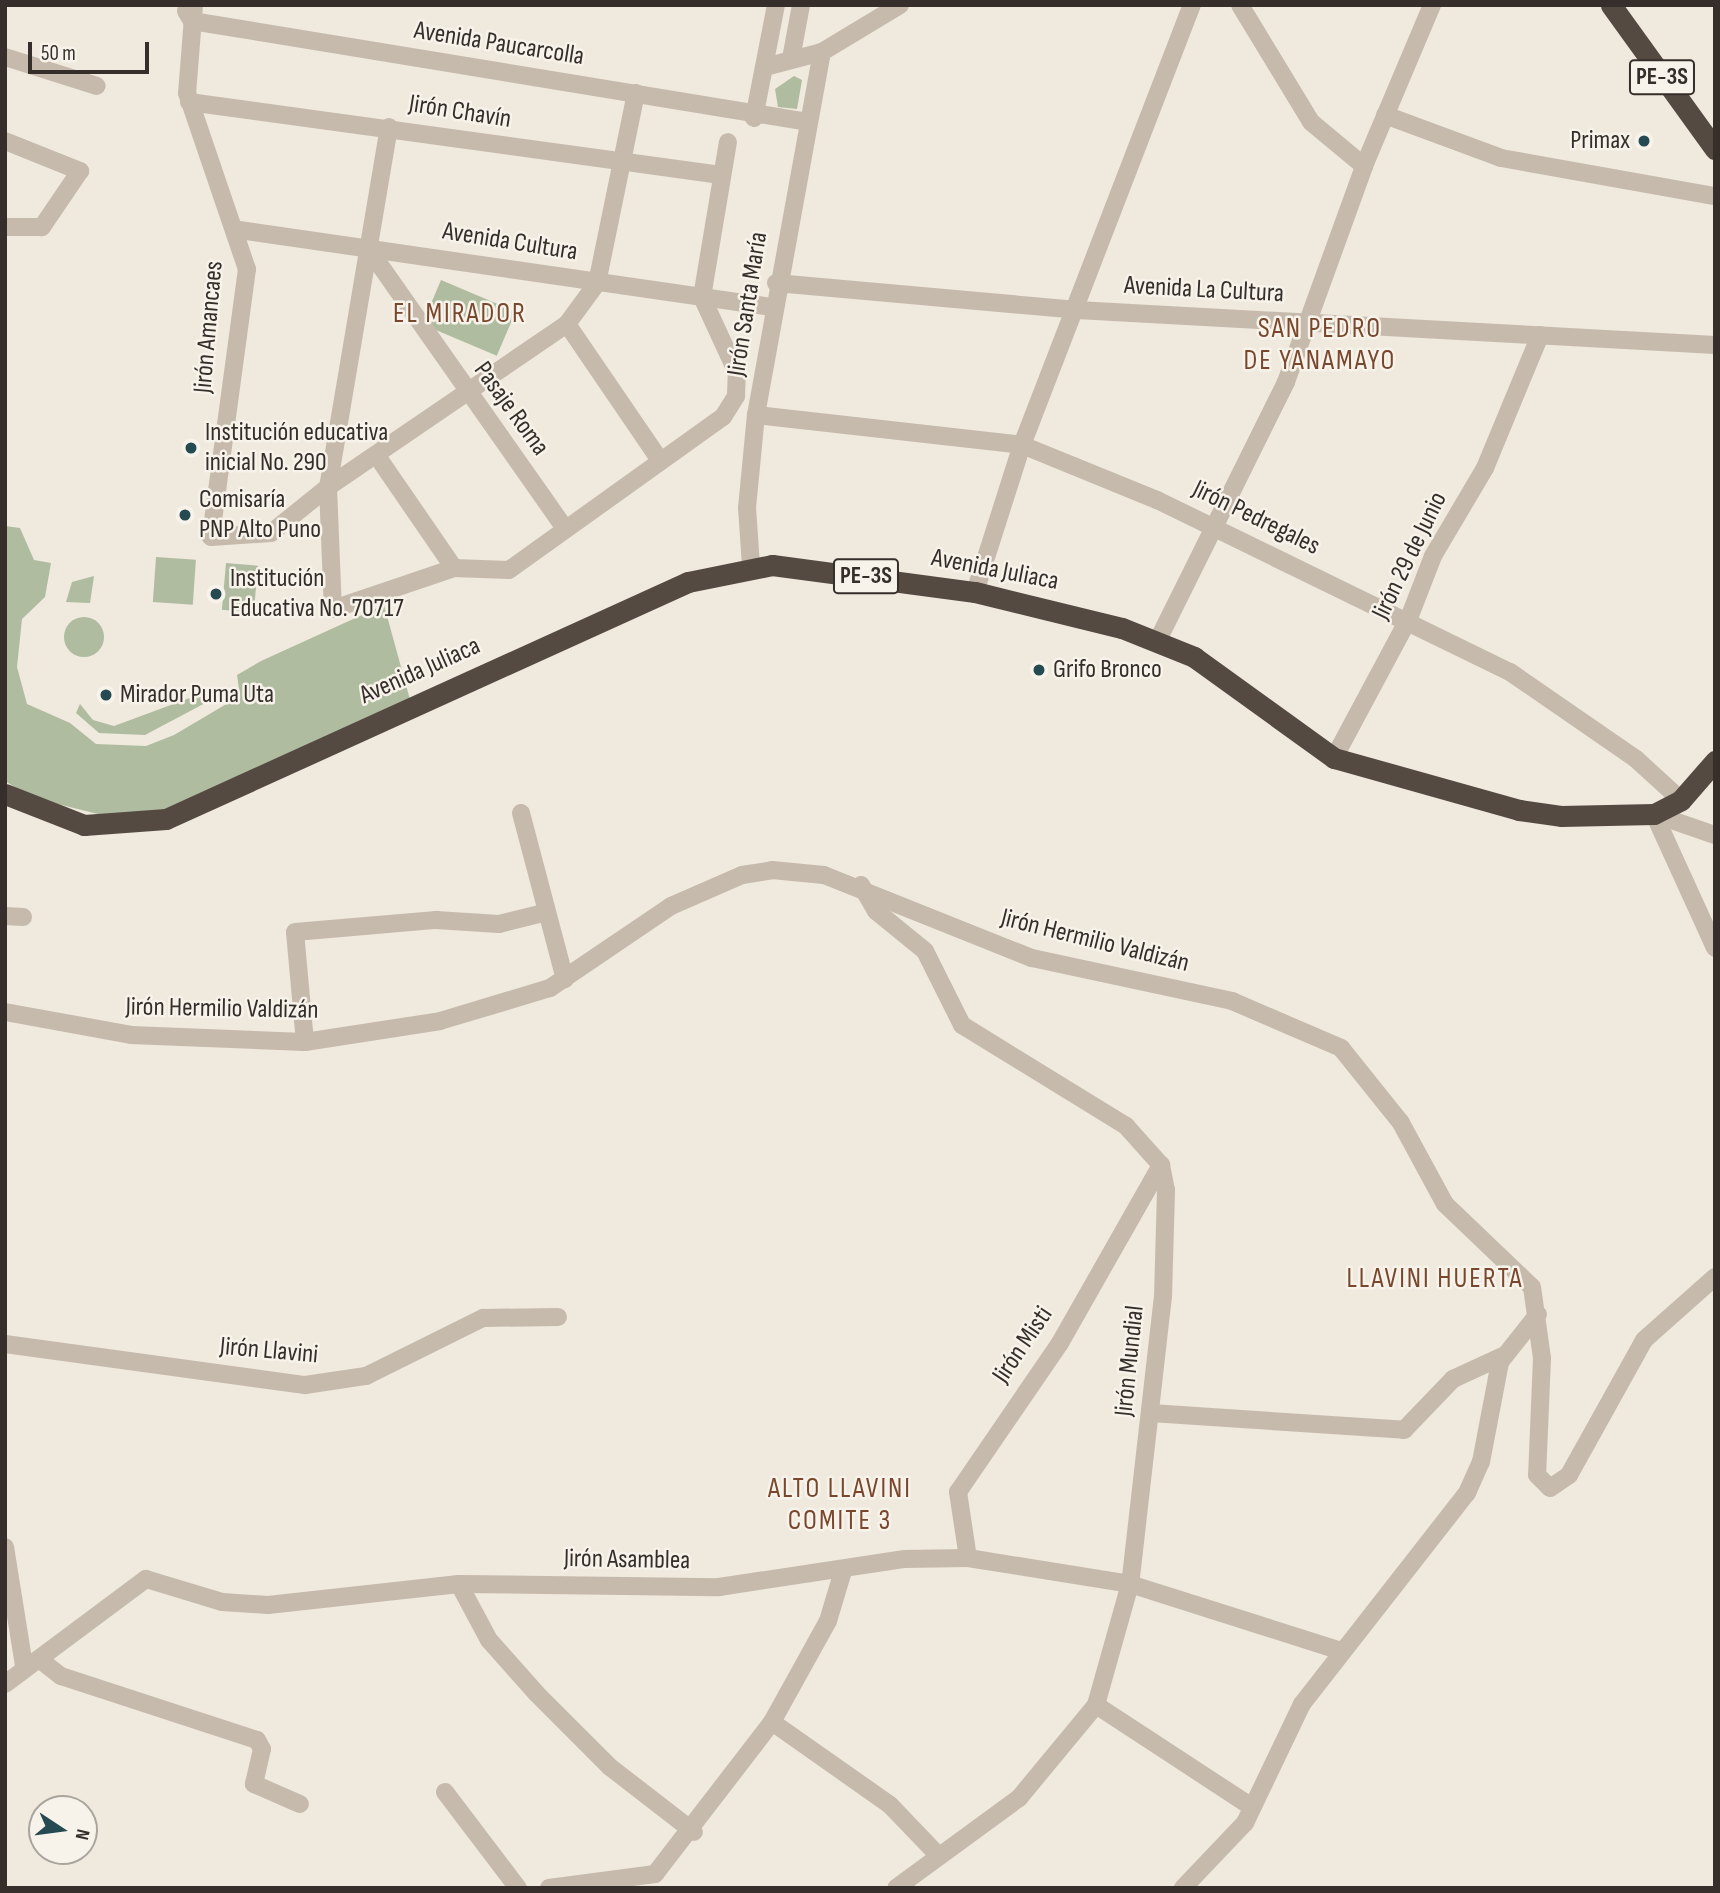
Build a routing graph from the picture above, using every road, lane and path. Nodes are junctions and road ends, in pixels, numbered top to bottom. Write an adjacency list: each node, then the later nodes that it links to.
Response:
1 (776, 5): 12 (street)
2 (801, 5): 11 (street)
3 (900, 5): 9 (street)
4 (1192, 5): 34 (street)
5 (1240, 5): 24 (street)
6 (1432, 5): 16 (street)
7 (1611, 5): 22 (highway, PE-3S)
8 (190, 10): 14 (street, Avenida Paucarcolla); 15 (street, Jirón Amancaes)
9 (822, 52): 11 (street); 18 (street, Jirón Santa María)
10 (5, 57): 13 (street)
11 (791, 59): 12 (street)
12 (765, 67): 17 (street)
13 (97, 86)
14 (636, 93): 17 (street, Avenida Paucarcolla); 23 (street)
15 (189, 102): 19 (street, Jirón Chavín); 28 (street, Jirón Amancaes)
16 (1385, 115): 24 (street); 26 (street)
17 (754, 118): 18 (street, Avenida Paucarcolla)
18 (808, 122): 31 (street, Jirón Santa María)
19 (389, 127): 23 (street, Jirón Chavín); 29 (street)
20 (5, 141): 27 (street)
21 (728, 142): 25 (street)
22 (1715, 149)
23 (622, 164): 25 (street, Jirón Chavín); 30 (street)
24 (1364, 166): 35 (street)
25 (721, 175): 32 (street)
26 (1715, 196)
27 (5, 227)
28 (239, 230): 29 (street, Avenida Cultura); 44 (street, Jirón Amancaes)
29 (370, 249): 30 (street, Avenida Cultura); 39 (street, Pasaje Roma); 44 (street)
30 (597, 283): 32 (street, Avenida Cultura); 36 (street)
31 (776, 283): 33 (street, Jirón Santa María); 34 (street, Avenida La Cultura)
32 (702, 297): 33 (street, Avenida Cultura); 43 (street)
33 (772, 307): 40 (street, Jirón Santa María)
34 (1077, 310): 35 (street, Avenida La Cultura); 41 (street)
35 (1308, 321): 37 (street, Avenida La Cultura); 45 (street)
36 (567, 324): 39 (street); 43 (street)
37 (1540, 335): 38 (street, Avenida La Cultura); 50 (street, Jirón 29 de Junio)
38 (1715, 345)
39 (468, 395): 42 (street); 46 (street, Pasaje Roma)
40 (756, 415): 41 (street, Jirón Pedregales); 47 (street, Jirón Santa María)
41 (1022, 445): 45 (street, Jirón Pedregales); 49 (street)
42 (377, 456): 44 (street); 48 (street)
43 (659, 459): 46 (street)
44 (328, 487): 48 (street)
45 (1211, 523): 50 (street, Jirón Pedregales); 51 (street)
46 (564, 527): 48 (street)
47 (751, 566): 49 (highway, Avenida Juliaca / PE-3S); 54 (highway, Avenida Juliaca / PE-3S)
48 (454, 568)
49 (975, 592): 51 (highway, Avenida Juliaca / PE-3S)
50 (1409, 618): 52 (street, Jirón 29 de Junio); 55 (street, Jirón Pedregales)
51 (1158, 640): 52 (highway, Avenida Juliaca / PE-3S)
52 (1335, 758): 57 (highway, Avenida Juliaca / PE-3S)
53 (1715, 761): 55 (highway, Avenida Juliaca / PE-3S)
54 (5, 793)
55 (1681, 800): 57 (highway, Avenida Juliaca / PE-3S)
56 (521, 813): 60 (street)
57 (1654, 814): 58 (street); 61 (street)
58 (1715, 835)
59 (861, 885): 62 (street, Jirón Hermilio Valdizán); 65 (street); 67 (street, Jirón Hermilio Valdizán)
60 (543, 913): 62 (street); 64 (street)
61 (1715, 948)
62 (565, 979): 64 (street, Jirón Hermilio Valdizán)
63 (5, 1012): 64 (street, Jirón Hermilio Valdizán)
64 (306, 1042)
65 (1161, 1165): 71 (street, Jirón Mundial); 73 (street, Jirón Misti)
66 (1715, 1276): 67 (street, Jirón Hermilio Valdizán)
67 (1538, 1314): 70 (street)
68 (558, 1317): 69 (street, Jirón Llavini)
69 (5, 1344)
70 (1503, 1356): 71 (street); 78 (street)
71 (1151, 1413): 77 (street, Jirón Mundial)
72 (5, 1548): 75 (street)
73 (968, 1558): 74 (street, Jirón Asamblea); 77 (street, Jirón Asamblea)
74 (843, 1571): 76 (street, Jirón Asamblea); 82 (street)
75 (7, 1574): 79 (street)
76 (459, 1584): 79 (street, Jirón Asamblea); 86 (street)
77 (1130, 1584): 78 (street, Jirón Asamblea); 81 (street, Jirón Mundial)
78 (1341, 1651): 85 (street)
79 (31, 1663): 80 (street); 84 (street)
80 (5, 1684)
81 (1096, 1705): 85 (street); 87 (street, Jirón Mundial)
82 (772, 1722): 86 (street); 87 (street)
83 (445, 1792): 88 (street)
84 (300, 1804)
85 (1252, 1807): 91 (street)
86 (694, 1832): 89 (street)
87 (936, 1853): 90 (street, Jirón Mundial)
88 (518, 1888)
89 (549, 1888)
90 (895, 1888)
91 (1183, 1888)

